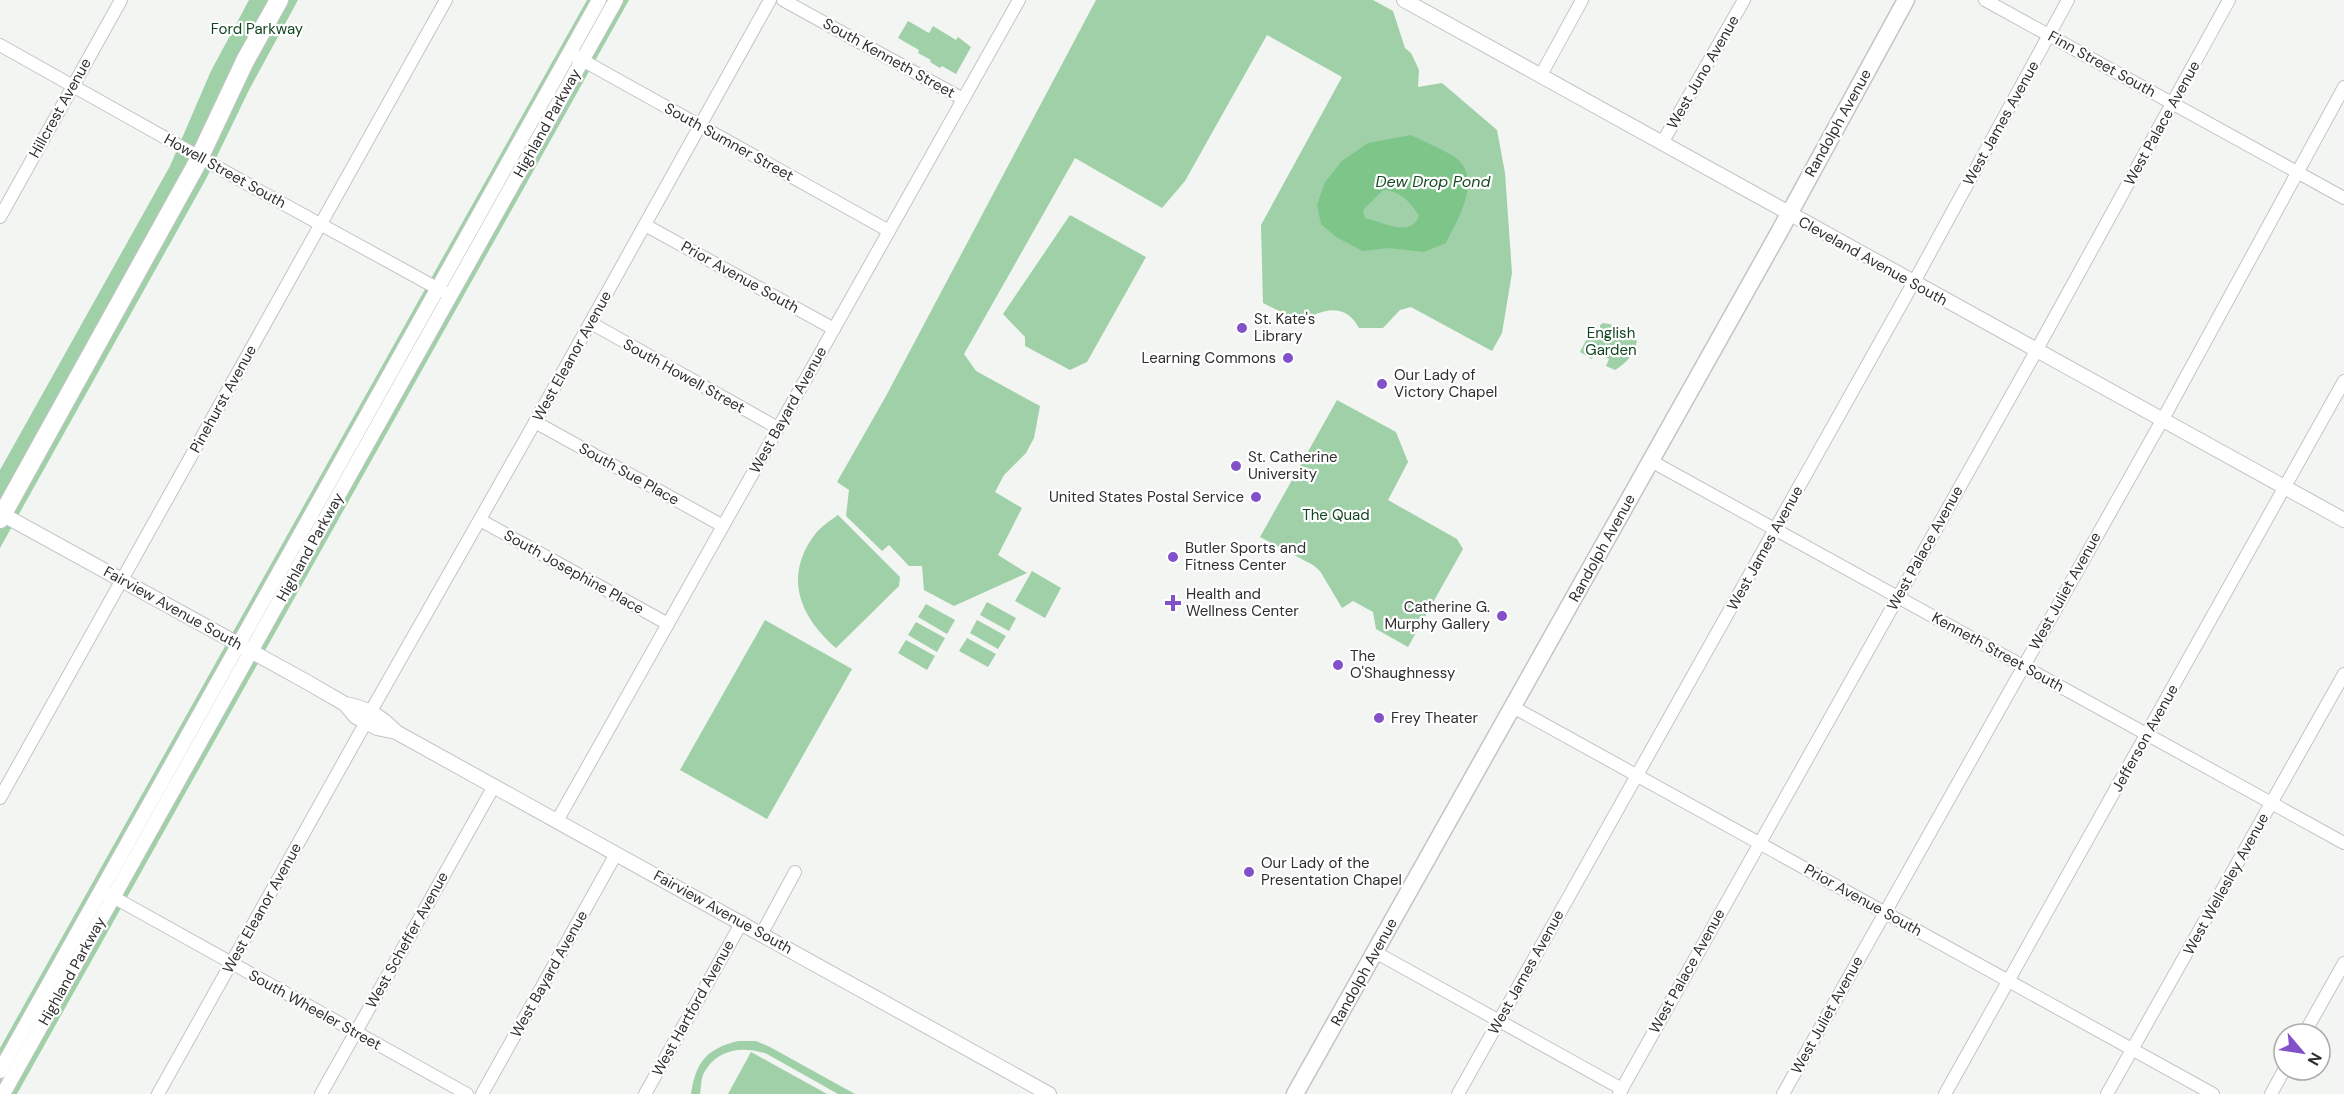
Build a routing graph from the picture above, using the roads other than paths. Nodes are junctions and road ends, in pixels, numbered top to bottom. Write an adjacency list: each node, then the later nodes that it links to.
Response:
1 (121, 0): 23 (street, Hillcrest Avenue)
2 (265, 0): 29 (main road)
3 (279, 0): 29 (main road)
4 (446, 0): 34 (street, Pinehurst Avenue)
5 (599, 0): 20 (street, Highland Parkway)
6 (616, 0): 21 (street, Highland Parkway)
7 (770, 0): 27 (street, West Eleanor Avenue)
8 (783, 0): 25 (street, South Kenneth Street)
9 (1018, 0): 25 (street, West Bayard Avenue)
10 (1404, 0): 17 (street, Cleveland Avenue South)
11 (1582, 0): 22 (street)
12 (1744, 0): 28 (street, West Juno Avenue)
13 (1906, 0): 32 (main road, Randolph Avenue)
14 (1985, 0): 18 (street, Finn Street South)
15 (2068, 0): 18 (street, West James Avenue)
16 (2229, 0): 26 (street, West Palace Avenue)
17 (1418, 4): 22 (street, Cleveland Avenue South)
18 (2049, 34): 26 (street, Finn Street South); 37 (street, West James Avenue)
19 (0, 45): 23 (street, Howell Street South)
20 (569, 53): 21 (street, South Sumner Street); 38 (street, Highland Parkway)
21 (582, 60): 27 (street, South Sumner Street); 38 (street, Highland Parkway)
22 (1541, 75): 28 (street, Cleveland Avenue South)
23 (72, 86): 29 (street, Howell Street South); 33 (street, Hillcrest Avenue)
24 (2344, 87): 30 (street, West Juliet Avenue)
25 (963, 99): 36 (street, West Bayard Avenue)
26 (2173, 103): 30 (street, Finn Street South); 41 (street, West Palace Avenue)
27 (701, 126): 35 (street, West Eleanor Avenue); 36 (street, South Sumner Street)
28 (1662, 143): 32 (street, Cleveland Avenue South)
29 (196, 156): 34 (street, Howell Street South); 48 (main road)
30 (2298, 172): 31 (street, Finn Street South); 43 (street, West Juliet Avenue)
31 (2344, 198)
32 (1788, 214): 37 (street, Cleveland Avenue South); 46 (main road, Randolph Avenue)
33 (0, 217)
34 (321, 225): 38 (street, Howell Street South); 53 (street, Pinehurst Avenue)
35 (645, 225): 39 (street, West Eleanor Avenue); 40 (street, Prior Avenue South)
36 (889, 231): 40 (street, West Bayard Avenue)
37 (1913, 283): 41 (street, Cleveland Avenue South); 52 (street, West James Avenue)
38 (444, 292): 56 (street, Highland Parkway)
39 (591, 323): 44 (street, West Eleanor Avenue); 45 (street, South Howell Street)
40 (834, 329): 45 (street, West Bayard Avenue)
41 (2036, 351): 43 (street, Cleveland Avenue South); 54 (street, West Palace Avenue)
42 (2344, 381): 47 (street, Jefferson Avenue)
43 (2162, 419): 47 (street, Cleveland Avenue South); 57 (street, West Juliet Avenue)
44 (535, 422): 49 (street, West Eleanor Avenue); 51 (street, South Sue Place)
45 (778, 428): 51 (street, West Bayard Avenue)
46 (1651, 461): 52 (street, Kenneth Street South); 59 (main road, Randolph Avenue)
47 (2285, 488): 50 (street, Cleveland Avenue South); 61 (street, Jefferson Avenue)
48 (1, 511): 53 (street, Fairview Avenue South)
49 (480, 520): 55 (street, South Josephine Place); 60 (street, West Eleanor Avenue)
50 (2344, 520)
51 (723, 526): 55 (street, West Bayard Avenue)
52 (1775, 529): 54 (street, Kenneth Street South); 62 (street, West James Avenue)
53 (122, 580): 56 (street, Fairview Avenue South); 64 (street, Pinehurst Avenue)
54 (1898, 597): 57 (street, Kenneth Street South); 67 (street, West Palace Avenue)
55 (668, 624): 66 (street, West Bayard Avenue)
56 (245, 648): 60 (street, Fairview Avenue South); 71 (street, Highland Parkway)
57 (2024, 666): 61 (street, Kenneth Street South); 72 (street, West Juliet Avenue)
58 (2344, 674): 65 (street, West Wellesley Avenue)
59 (1513, 707): 62 (street, Prior Avenue South); 75 (main road, Randolph Avenue)
60 (369, 717): 63 (street, Fairview Avenue South); 76 (street, West Eleanor Avenue)
61 (2148, 734): 65 (street, Kenneth Street South); 78 (street, Jefferson Avenue)
62 (1637, 775): 67 (street, Prior Avenue South); 79 (street, West James Avenue)
63 (494, 786): 66 (street, Fairview Avenue South); 81 (street, West Scheffer Avenue)
64 (0, 798)
65 (2271, 803): 68 (street, Kenneth Street South); 82 (street, West Wellesley Avenue)
66 (557, 821): 69 (street, Fairview Avenue South)
67 (1759, 843): 72 (street, Prior Avenue South); 84 (street, West Palace Avenue)
68 (2344, 843)
69 (616, 854): 73 (street, Fairview Avenue South); 89 (street, West Bayard Avenue)
70 (795, 872): 74 (street)
71 (108, 894): 76 (street, South Wheeler Street); 83 (street, Highland Parkway); 85 (street, Highland Parkway)
72 (1885, 913): 78 (street, Prior Avenue South); 94 (street, West Juliet Avenue)
73 (742, 922): 74 (street, Fairview Avenue South); 90 (street, West Hartford Avenue)
74 (762, 933): 91 (street, Fairview Avenue South)
75 (1375, 952): 79 (street); 92 (main road, Randolph Avenue)
76 (231, 963): 81 (street, South Wheeler Street); 86 (street, West Eleanor Avenue)
77 (2344, 963): 80 (street)
78 (2009, 980): 82 (street, Prior Avenue South); 95 (street, Jefferson Avenue)
79 (1499, 1021): 84 (street); 93 (street, West James Avenue)
80 (2311, 1022)
81 (355, 1032): 87 (street, West Scheffer Avenue); 88 (street, South Wheeler Street)
82 (2133, 1049): 96 (street, West Wellesley Avenue); 97 (street, Prior Avenue South)
83 (0, 1071)
84 (1620, 1091)
85 (3, 1094)
86 (158, 1094)
87 (321, 1094)
88 (467, 1094)
89 (482, 1094)
90 (645, 1094)
91 (1049, 1094)
92 (1295, 1094)
93 (1458, 1094)
94 (1783, 1094)
95 (1945, 1094)
96 (2108, 1094)
97 (2213, 1094)

